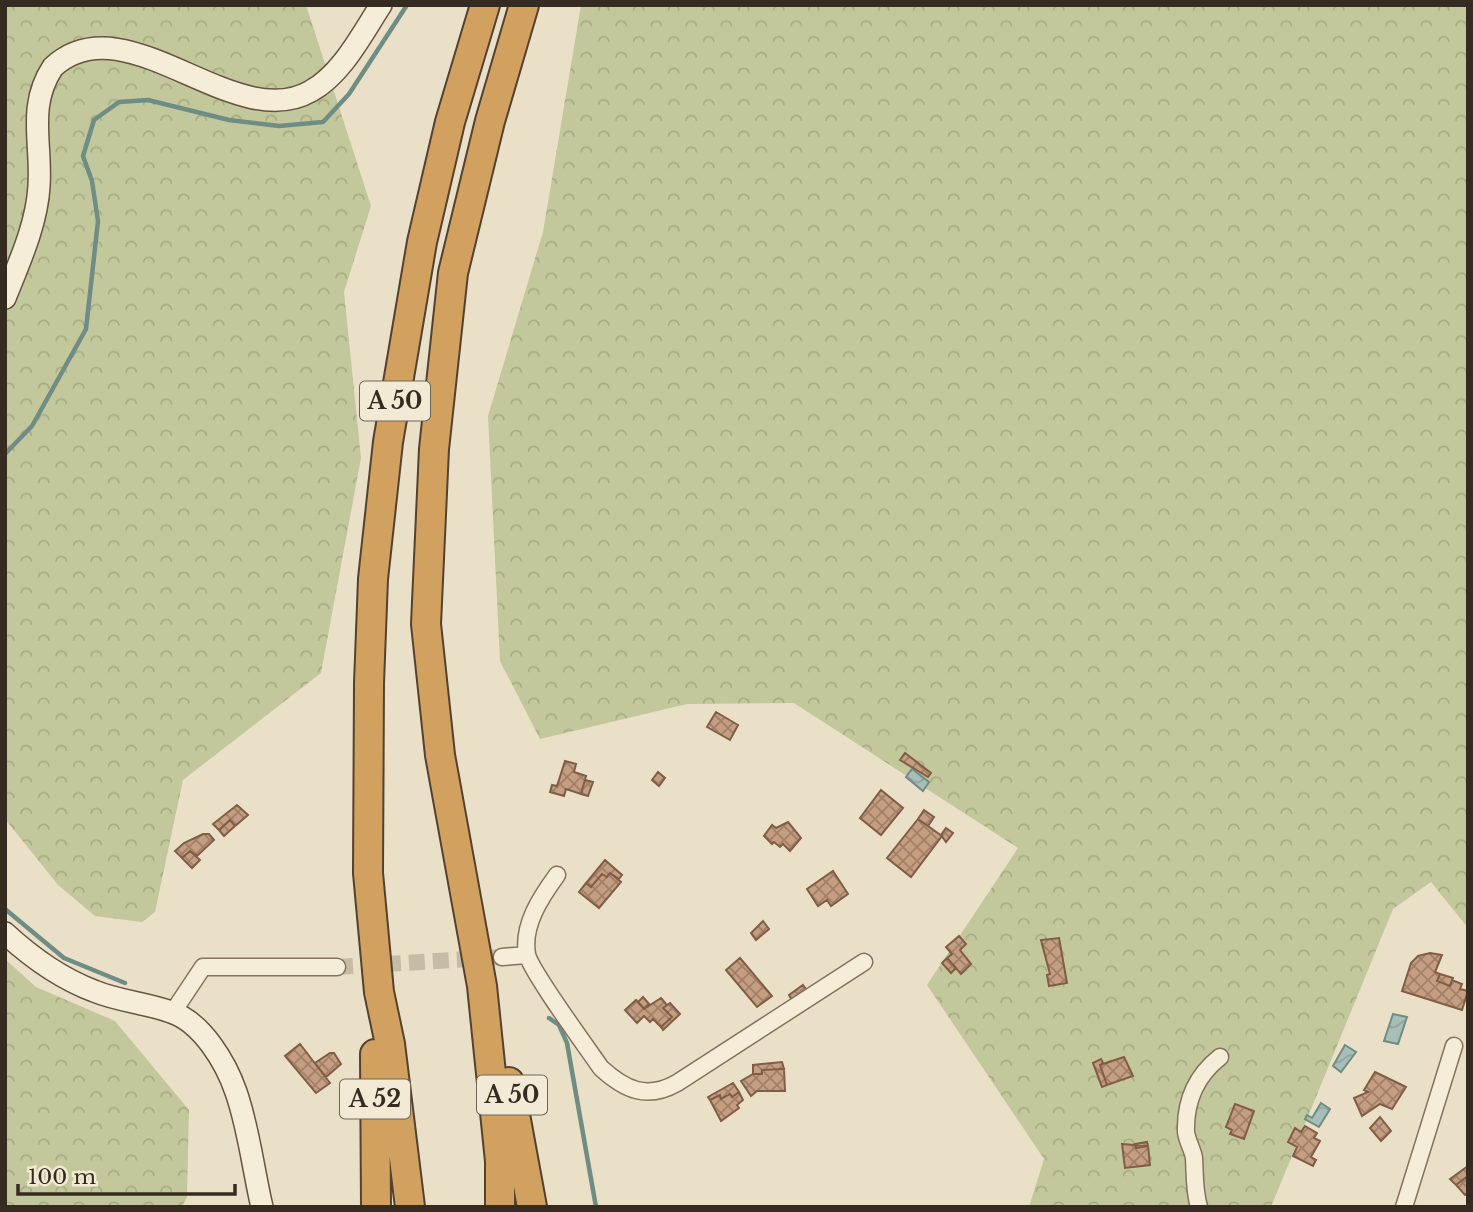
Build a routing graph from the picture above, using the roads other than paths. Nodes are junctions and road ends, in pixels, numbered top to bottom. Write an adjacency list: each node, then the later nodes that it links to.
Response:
1 (381, 5): 4 (main road)
2 (485, 5): 12 (highway, A 50)
3 (524, 5): 11 (highway, A 50)
4 (5, 298)
5 (557, 875): 7 (street)
6 (5, 933): 13 (main road)
7 (527, 955): 8 (street); 9 (street)
8 (502, 957)
9 (864, 962)
10 (337, 968): 13 (street)
11 (481, 986): 19 (highway); 20 (highway, A 50)
12 (379, 992): 17 (highway, A 52); 18 (highway, A 50)
13 (173, 1012): 16 (main road)
14 (1454, 1046): 22 (street)
15 (1220, 1057): 21 (street)
16 (262, 1207)
17 (376, 1207)
18 (410, 1207)
19 (500, 1207)
20 (532, 1207)
21 (1199, 1207)
22 (1404, 1207)

